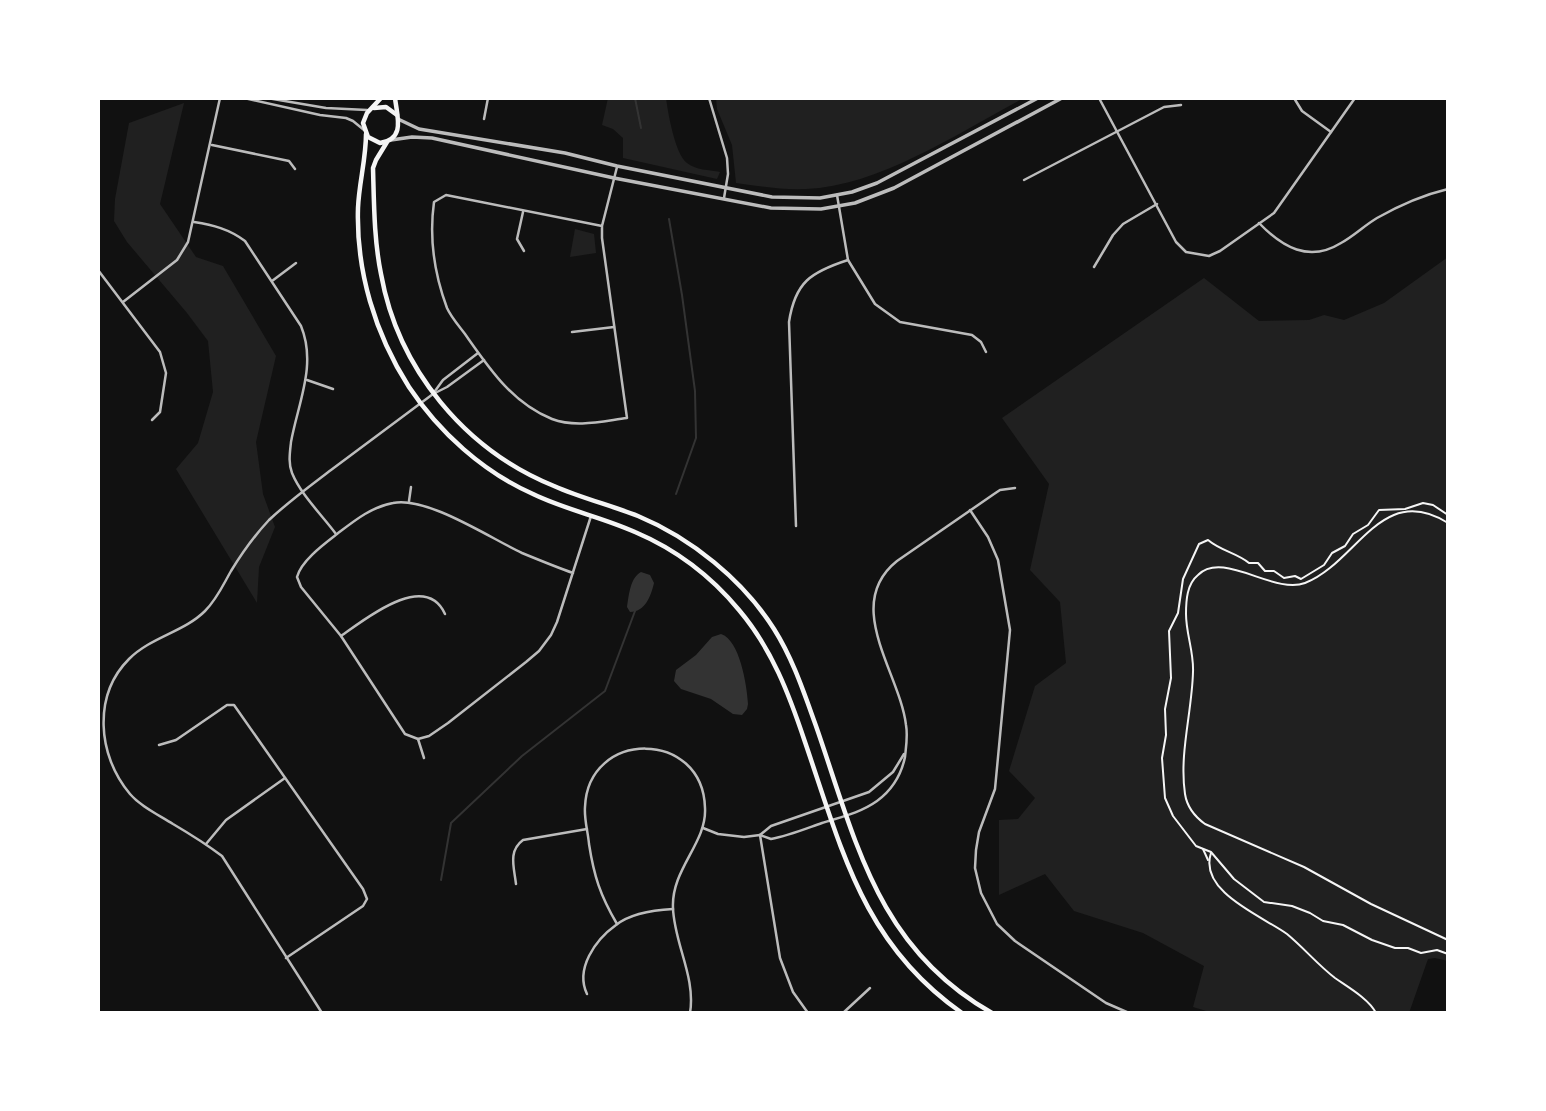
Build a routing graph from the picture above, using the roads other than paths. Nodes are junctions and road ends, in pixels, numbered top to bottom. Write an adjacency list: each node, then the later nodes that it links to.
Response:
1 (220, 98): 21 (street)
2 (244, 98): 18 (street)
3 (267, 98): 14 (street)
4 (381, 98): 14 (main road)
5 (395, 98): 15 (main road)
6 (488, 98): 16 (street)
7 (709, 98): 26 (street)
8 (1038, 98): 28 (street)
9 (1062, 98): 31 (street)
10 (1099, 98): 17 (street)
11 (1294, 98): 19 (street)
12 (1355, 98): 19 (street)
13 (1181, 105): 17 (street)
14 (372, 109): 15 (main road); 18 (main road)
15 (398, 117): 20 (main road); 22 (street)
16 (484, 119)
17 (1117, 131): 25 (street); 30 (street)
18 (365, 132): 20 (main road); 51 (main road)
19 (1331, 132): 34 (street)
20 (389, 141): 24 (street); 50 (main road)
21 (211, 144): 23 (street); 33 (street)
22 (617, 166): 24 (street); 26 (street)
23 (295, 169)
24 (614, 178): 29 (street); 35 (street)
25 (1024, 180)
26 (725, 188): 28 (street); 29 (street)
27 (1448, 190): 34 (street)
28 (837, 195): 31 (street)
29 (724, 198): 31 (street)
30 (1157, 204): 34 (street); 39 (street)
31 (839, 207): 37 (street)
32 (523, 212): 35 (street); 36 (street); 46 (street)
33 (194, 222): 41 (street); 42 (street)
34 (1259, 223)
35 (602, 226): 43 (street)
36 (524, 251)
37 (848, 260): 45 (street); 59 (street)
38 (296, 263): 41 (street)
39 (1094, 267)
40 (98, 270): 42 (street)
41 (272, 281): 48 (street)
42 (122, 302): 52 (street)
43 (614, 327): 44 (street); 47 (street)
44 (572, 332)
45 (986, 352)
46 (478, 353): 47 (street); 50 (street)
47 (484, 360): 50 (street)
48 (307, 380): 49 (street); 55 (street)
49 (333, 389)
50 (433, 394): 51 (street); 71 (main road)
51 (421, 403): 55 (street); 58 (main road)
52 (152, 420)
53 (411, 488): 56 (street)
54 (1015, 488): 57 (street)
55 (304, 491): 60 (street); 65 (street)
56 (409, 502): 60 (street); 61 (street)
57 (970, 510): 68 (street); 91 (street)
58 (591, 516): 61 (street); 72 (main road)
59 (796, 526)
60 (337, 534): 63 (street)
61 (573, 573): 66 (street)
62 (445, 614): 63 (street)
63 (341, 636): 66 (street)
64 (98, 697): 65 (street)
65 (106, 698): 78 (street)
66 (418, 739): 69 (street)
67 (159, 745): 70 (street)
68 (906, 751): 71 (street); 73 (street)
69 (424, 758)
70 (285, 778): 78 (street); 82 (street)
71 (842, 802): 72 (street); 73 (main road)
72 (827, 807): 74 (main road); 77 (street)
73 (847, 816): 74 (street); 90 (main road)
74 (832, 820): 77 (street); 89 (main road)
75 (703, 828): 76 (street); 77 (street); 80 (street)
76 (587, 829): 79 (street); 81 (street)
77 (760, 835): 87 (street)
78 (206, 844): 82 (street)
79 (516, 884)
80 (673, 909): 81 (street); 86 (street)
81 (617, 923): 84 (street)
82 (286, 958): 85 (street)
83 (870, 988): 88 (street)
84 (587, 994)
85 (322, 1013)
86 (690, 1013)
87 (808, 1013)
88 (843, 1013)
89 (962, 1013)
90 (992, 1013)
91 (1129, 1013)

